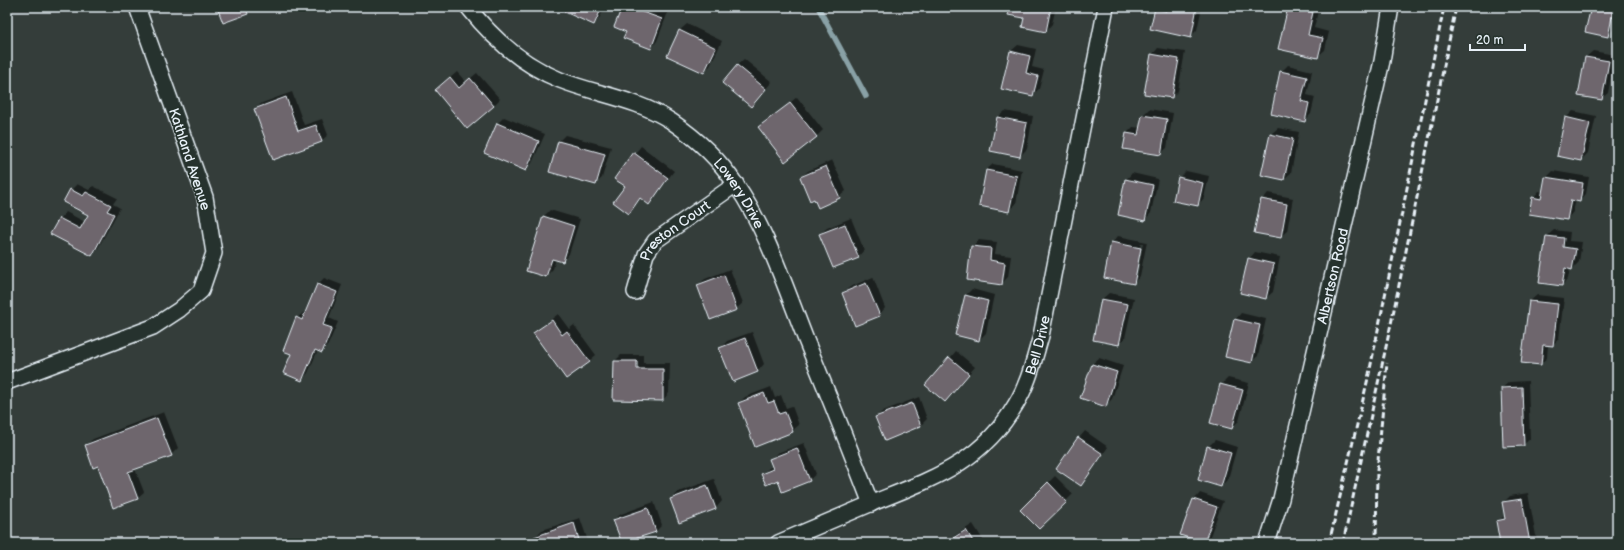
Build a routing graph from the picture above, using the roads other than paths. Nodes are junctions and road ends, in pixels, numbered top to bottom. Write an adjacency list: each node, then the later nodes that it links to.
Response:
1 (137, 7): 7 (street, Kathland Avenue)
2 (468, 7): 5 (street, Lowery Drive)
3 (1106, 7): 8 (street, Bell Drive)
4 (1391, 7): 10 (street, Albertson Road)
5 (736, 184): 6 (street, Preston Court); 8 (street, Lowery Drive)
6 (635, 292)
7 (7, 382)
8 (872, 504): 9 (street, Bell Drive)
9 (778, 543)
10 (1267, 543)

